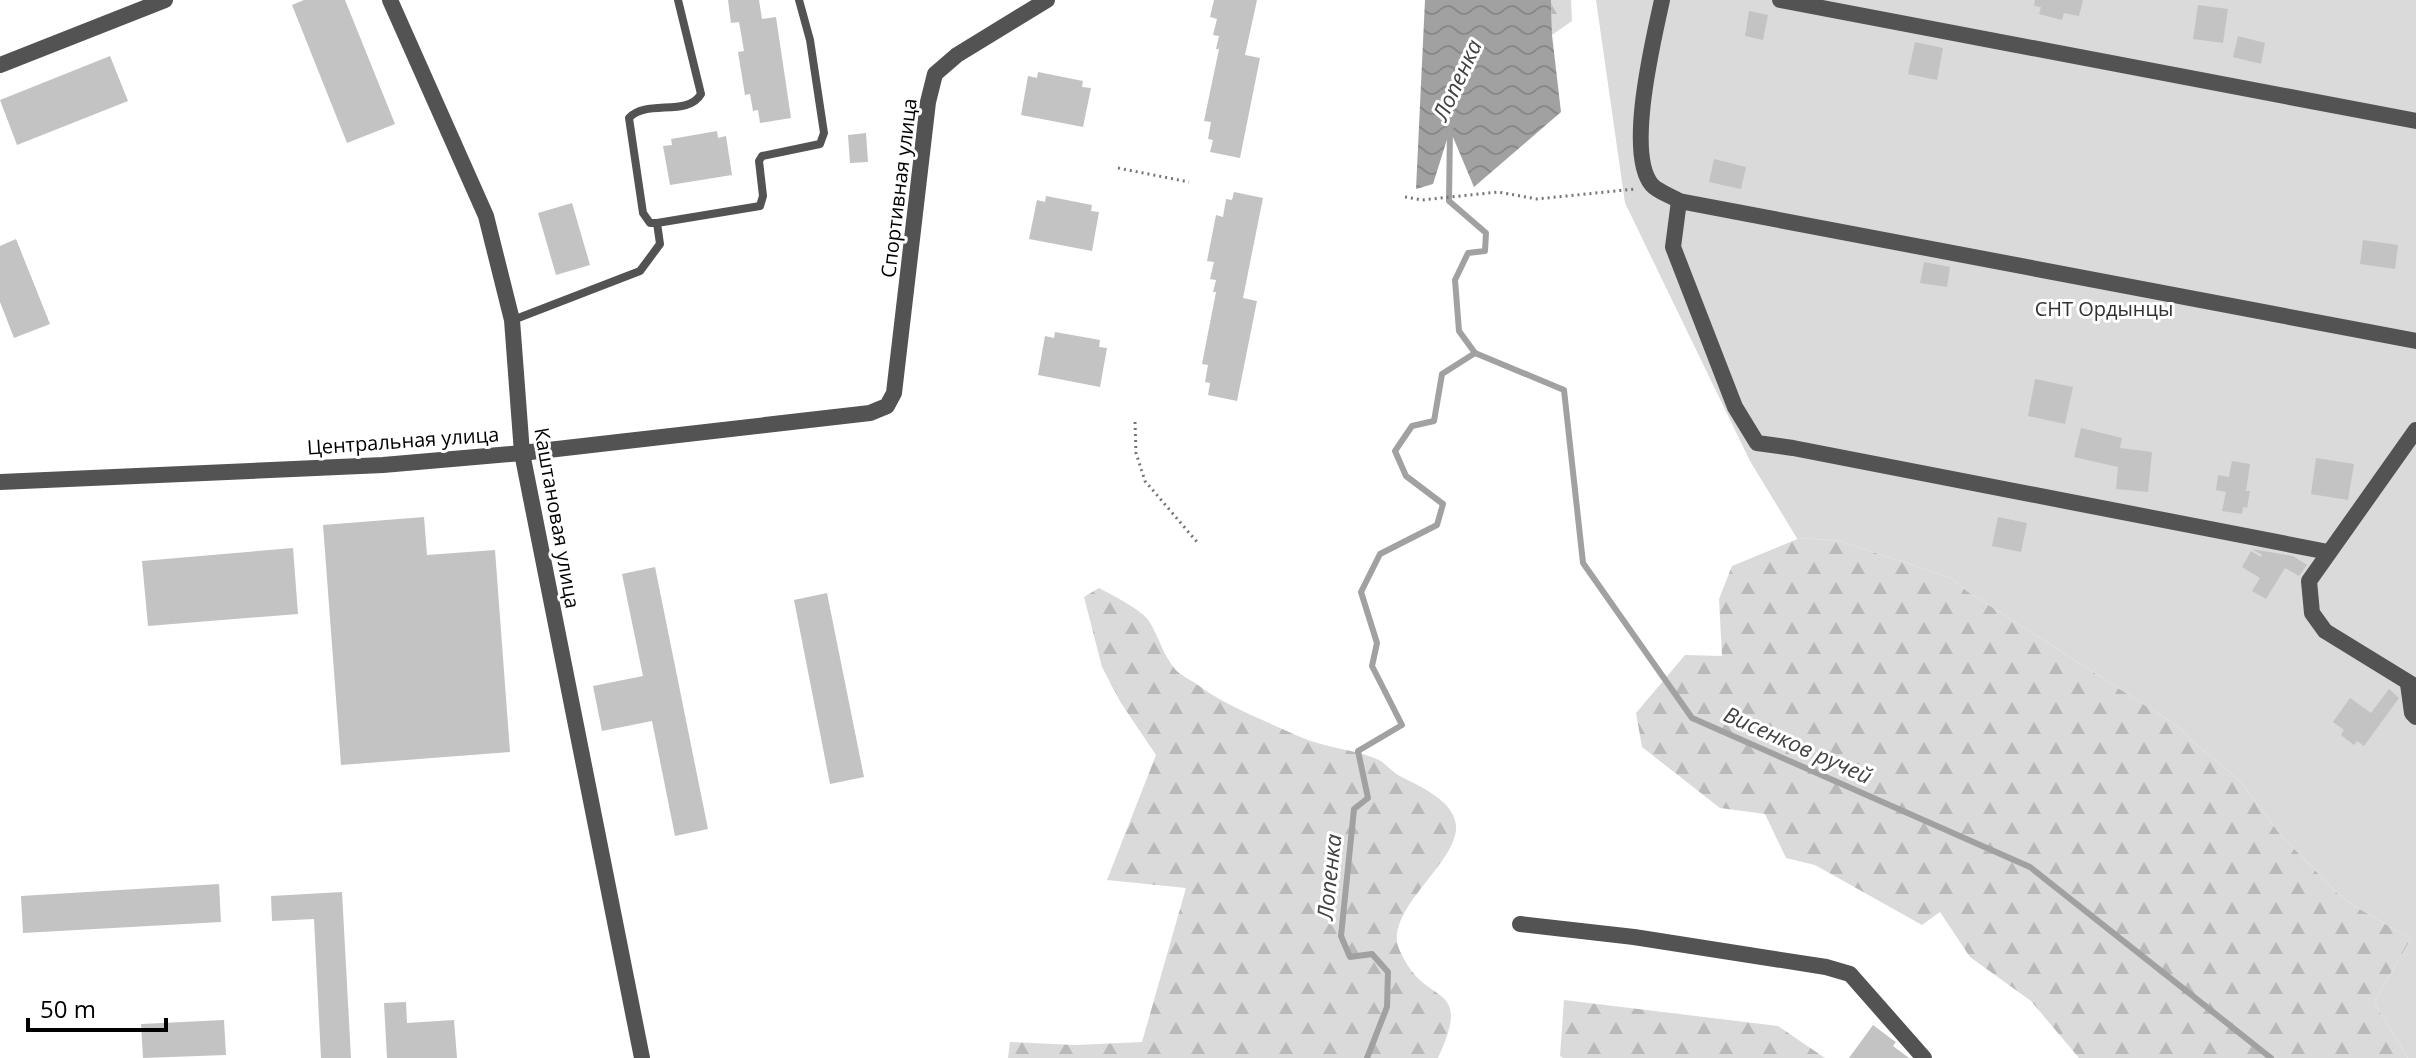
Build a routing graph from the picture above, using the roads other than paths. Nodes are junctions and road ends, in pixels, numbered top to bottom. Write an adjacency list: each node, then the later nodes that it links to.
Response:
1 (165, 0): 8 (street)
2 (390, 0): 12 (street, Каштановая улица)
3 (678, 0): 11 (lane)
4 (799, 0): 11 (lane)
5 (1047, 0): 14 (street, Спортивная улица)
6 (1662, 0): 10 (street)
7 (1780, 0): 9 (street)
8 (0, 65)
9 (2416, 121)
10 (1679, 201): 13 (street); 18 (street)
11 (657, 223): 12 (lane)
12 (512, 320): 16 (street, Каштановая улица)
13 (2416, 341)
14 (894, 393): 16 (street, Центральная улица)
15 (2416, 430): 18 (street)
16 (522, 453): 17 (street, Центральная улица); 22 (street, Каштановая улица)
17 (0, 482)
18 (2328, 552): 19 (street)
19 (2412, 685): 20 (street)
20 (2416, 717)
21 (1520, 924): 23 (street)
22 (642, 1058)
23 (1924, 1058)

